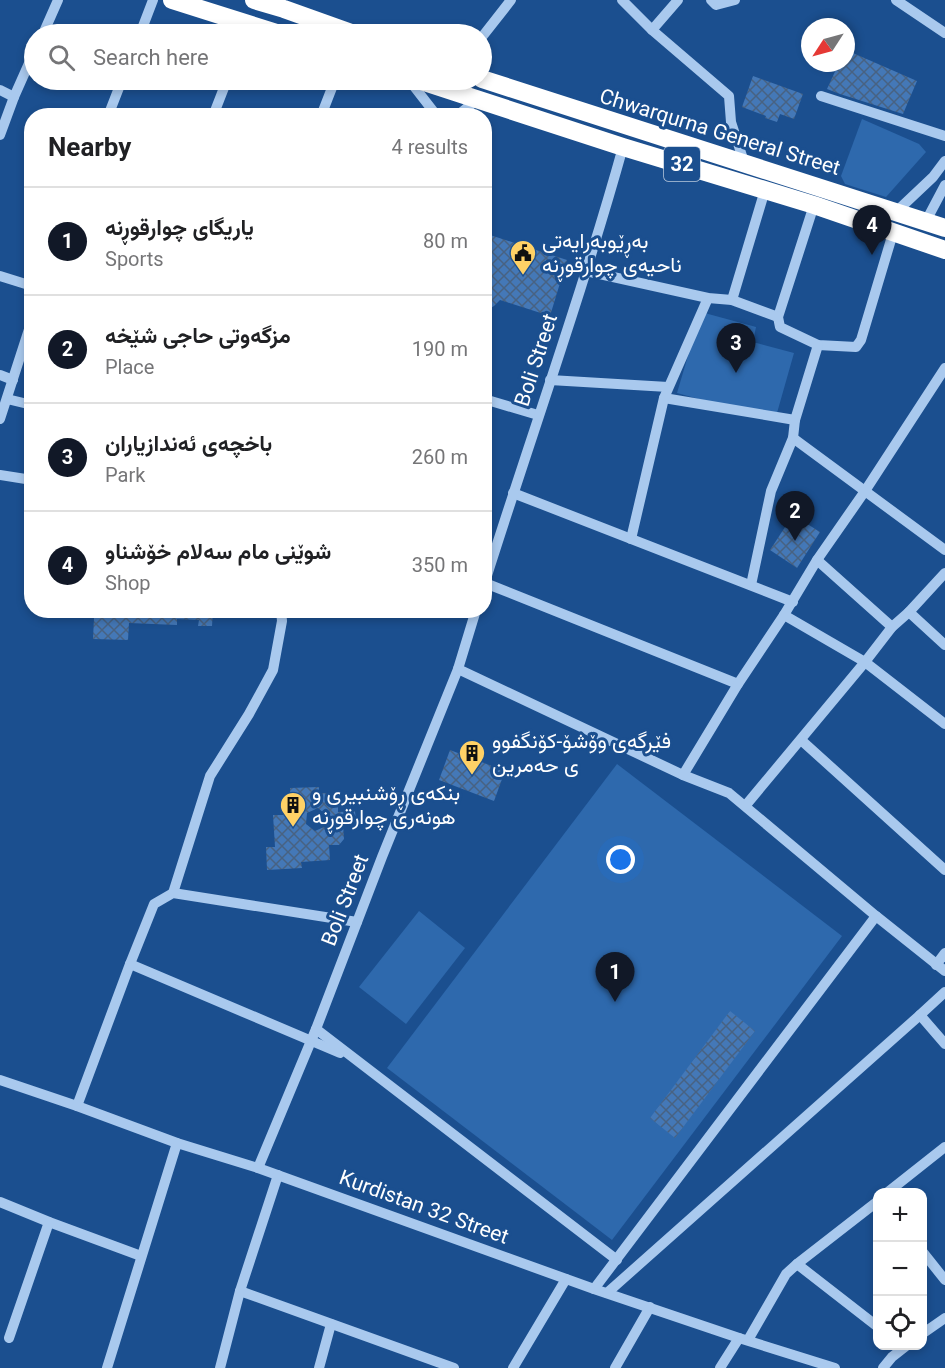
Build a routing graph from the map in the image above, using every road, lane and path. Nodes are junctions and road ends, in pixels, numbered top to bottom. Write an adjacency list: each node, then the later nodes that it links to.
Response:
1 (58, 0): 12 (street)
2 (153, 0): 13 (street)
3 (172, 0): 14 (highway)
4 (254, 0): 11 (highway)
5 (511, 0): 16 (street)
6 (622, 0): 18 (street)
7 (678, 0): 18 (street)
8 (711, 0): 9 (street)
9 (735, 0)
10 (896, 0): 17 (street)
11 (287, 5): 15 (highway)
12 (47, 24)
13 (144, 24)
14 (234, 24)
15 (331, 24)
16 (492, 25)
17 (944, 29)
18 (652, 30): 40 (street)
19 (24, 74): 28 (street)
20 (492, 82): 35 (highway, Chwarqurna General Street / 32)
21 (0, 90): 28 (street)
22 (118, 90): 30 (street)
23 (223, 90): 31 (street)
24 (330, 90): 32 (street)
25 (417, 90): 33 (street)
26 (450, 90): 29 (highway, Chwarqurna General Street / 32)
27 (821, 96): 37 (street)
28 (14, 97): 36 (street)
29 (478, 99): 34 (street); 38 (highway, Chwarqurna General Street / 32)
30 (111, 108)
31 (216, 108)
32 (324, 108)
33 (431, 108)
34 (467, 108)
35 (639, 129): 38 (highway); 40 (highway, Chwarqurna General Street / 32)
36 (0, 135)
37 (945, 136)
38 (628, 148): 42 (highway, Chwarqurna General Street / 32); 49 (street, Boli Street)
39 (945, 161): 44 (street)
40 (744, 162): 44 (highway, Chwarqurna General Street / 32)
41 (945, 185): 45 (street)
42 (765, 190): 43 (highway, Chwarqurna General Street / 32); 53 (street)
43 (814, 206): 47 (highway, Chwarqurna General Street / 32); 54 (street)
44 (897, 211): 45 (highway, Chwarqurna General Street / 32)
45 (926, 221): 46 (highway, Chwarqurna General Street / 32)
46 (945, 228)
47 (893, 233): 48 (highway, Chwarqurna General Street / 32); 56 (street)
48 (945, 250)
49 (586, 271): 52 (street); 60 (street, Boli Street)
50 (0, 276): 51 (street)
51 (24, 284)
52 (708, 298): 53 (street); 61 (street)
53 (732, 300): 54 (street)
54 (778, 317): 56 (street)
55 (24, 345): 59 (street)
56 (818, 345): 67 (street)
57 (945, 369): 71 (street)
58 (0, 375): 59 (street)
59 (13, 380): 62 (street)
60 (550, 380): 61 (street); 65 (street, Boli Street)
61 (666, 392): 67 (street); 73 (street)
62 (7, 399): 64 (street); 66 (street)
63 (492, 401): 65 (street)
64 (24, 403)
65 (538, 415): 72 (street, Boli Street)
66 (0, 418)
67 (795, 420): 68 (street)
68 (794, 438): 71 (street); 78 (street)
69 (0, 475): 70 (street)
70 (24, 479)
71 (865, 491): 74 (street); 75 (street)
72 (513, 493): 73 (street); 76 (street, Boli Street)
73 (631, 539): 78 (street)
74 (945, 550)
75 (817, 560): 80 (street); 85 (street)
76 (492, 561)
77 (945, 573): 81 (street)
78 (751, 585): 80 (street)
79 (492, 587): 89 (street)
80 (792, 602): 82 (street)
81 (909, 612): 85 (street); 86 (street)
82 (784, 615): 87 (street); 89 (street)
83 (282, 618): 95 (street)
84 (474, 618): 88 (street, Boli Street)
85 (892, 627): 87 (street)
86 (945, 645)
87 (865, 662): 90 (street); 91 (street)
88 (458, 669): 92 (street); 97 (street, Boli Street)
89 (738, 684): 92 (street)
90 (945, 724)
91 (801, 740): 93 (street); 94 (street)
92 (683, 775): 93 (street)
93 (746, 806): 96 (street)
94 (945, 870)
95 (173, 893): 97 (street); 99 (street)
96 (876, 916): 100 (street); 119 (street)
97 (357, 922): 103 (street, Boli Street)
98 (945, 952): 100 (street)
99 (130, 964): 104 (street); 108 (street)
100 (941, 968)
101 (945, 992): 102 (street)
102 (920, 1015): 105 (street); 125 (street)
103 (316, 1029): 104 (street, Boli Street); 106 (street)
104 (311, 1041): 106 (street); 111 (street, Boli Street)
105 (945, 1044)
106 (357, 1060): 119 (street)
107 (0, 1080): 108 (street, Kurdistan 32 Street)
108 (77, 1106): 109 (street, Kurdistan 32 Street)
109 (177, 1143): 111 (street, Kurdistan 32 Street); 117 (street)
110 (945, 1147): 113 (street)
111 (258, 1168): 112 (street, Kurdistan 32 Street)
112 (278, 1175): 121 (street, Kurdistan 32 Street); 124 (street)
113 (893, 1188)
114 (0, 1202): 116 (street)
115 (873, 1205): 120 (street)
116 (49, 1222): 117 (street); 131 (street)
117 (141, 1256): 135 (street)
118 (927, 1257): 122 (street)
119 (617, 1260): 123 (street)
120 (797, 1264): 128 (street); 132 (street)
121 (566, 1279): 123 (street, Kurdistan 32 Street); 140 (street)
122 (945, 1280)
123 (594, 1289): 125 (street, Kurdistan 32 Street)
124 (240, 1291): 129 (street); 136 (street)
125 (608, 1293): 126 (street, Kurdistan 32 Street)
126 (650, 1307): 132 (street, Kurdistan 32 Street); 141 (street)
127 (945, 1318): 130 (street)
128 (873, 1323)
129 (331, 1324): 134 (street); 137 (street)
130 (927, 1331)
131 (9, 1338)
132 (744, 1339): 142 (street); 143 (street, Kurdistan 32 Street)
133 (900, 1350): 144 (street)
134 (420, 1356): 138 (street); 139 (street)
135 (107, 1368)
136 (220, 1368)
137 (319, 1368)
138 (416, 1368)
139 (454, 1368)
140 (513, 1368)
141 (615, 1368)
142 (720, 1368)
143 (835, 1368)
144 (883, 1368)

